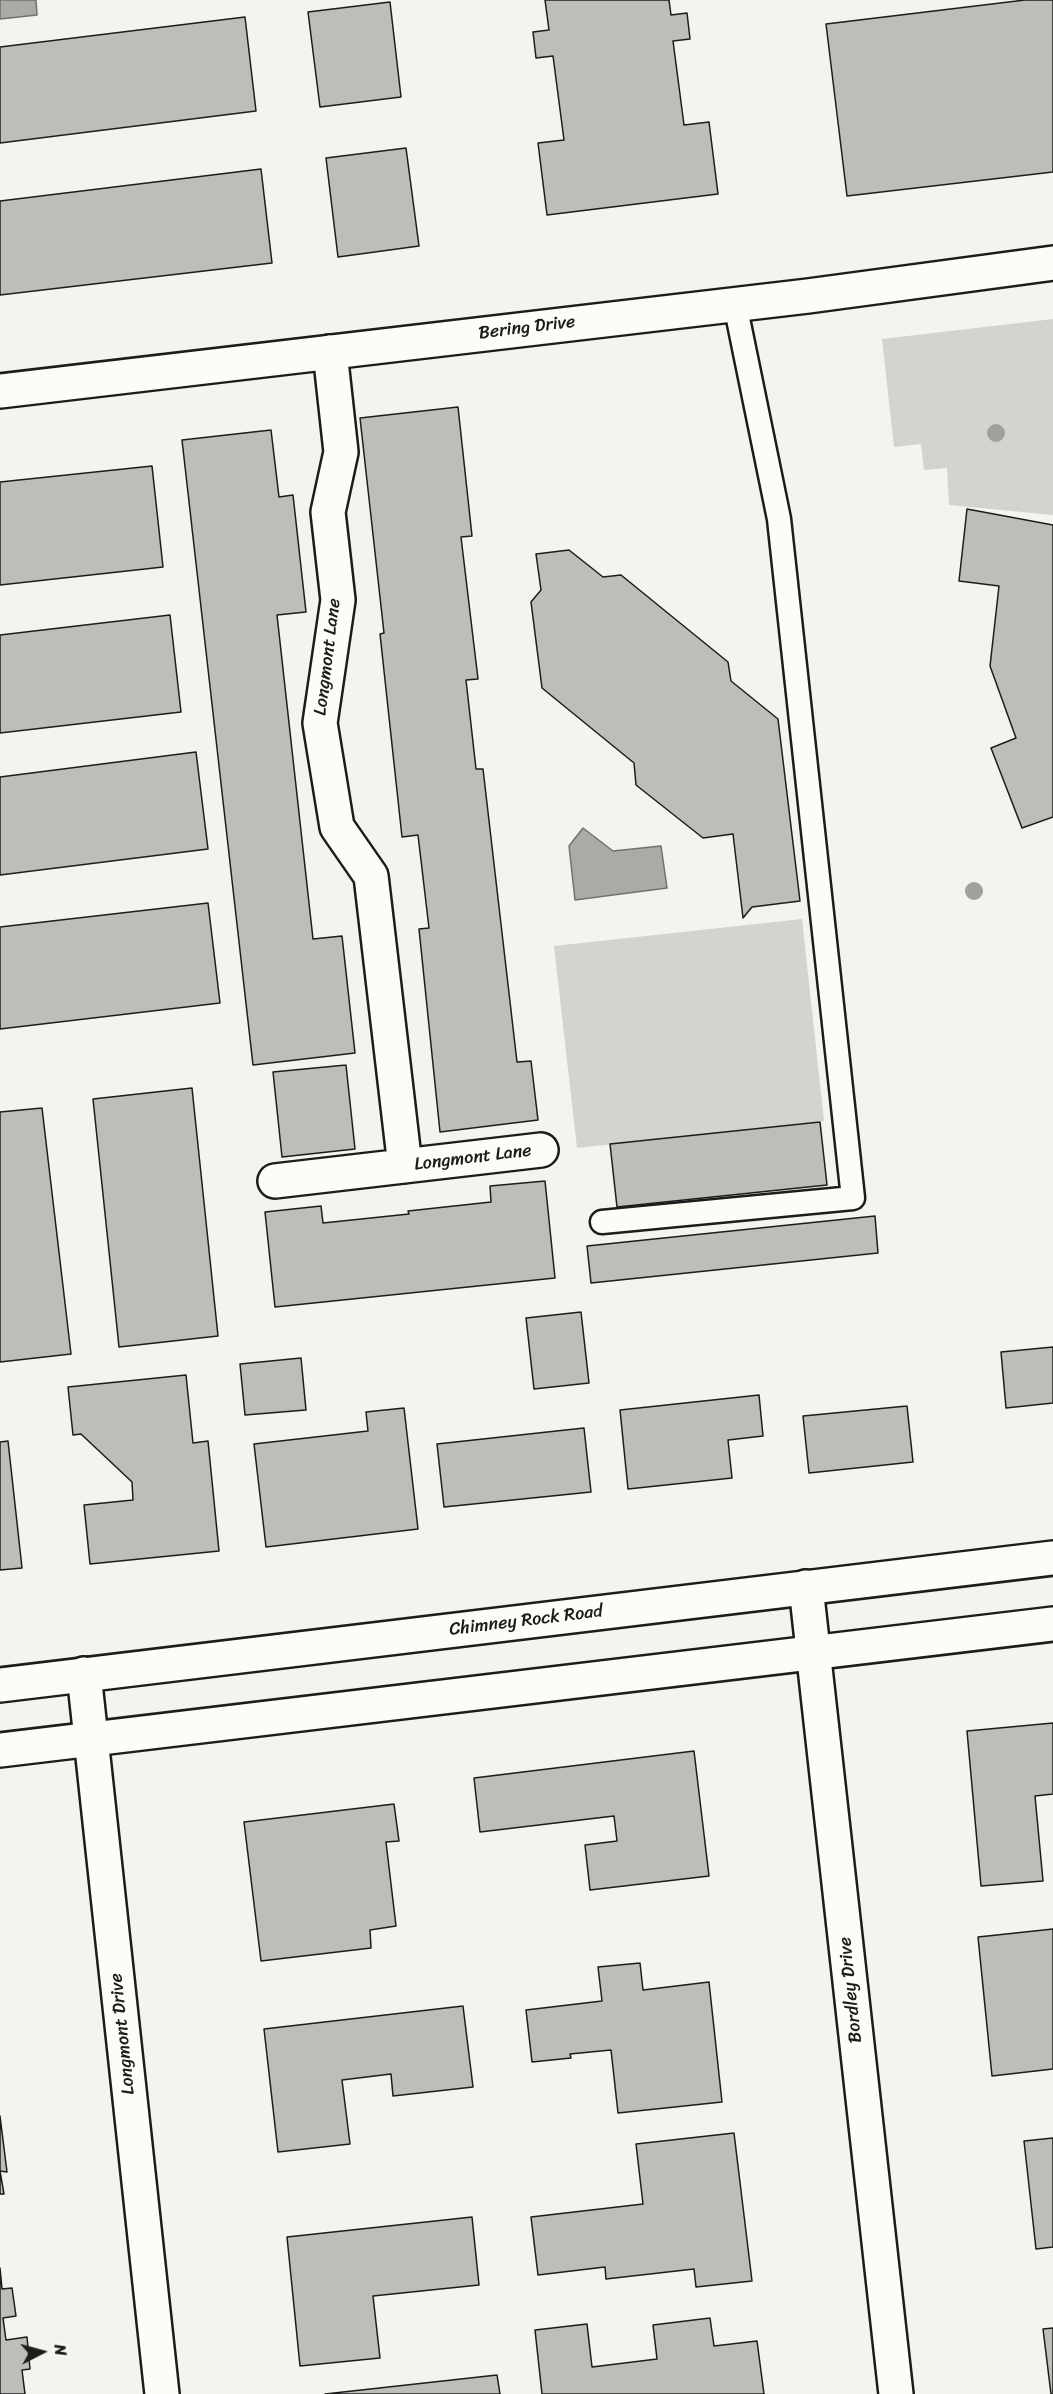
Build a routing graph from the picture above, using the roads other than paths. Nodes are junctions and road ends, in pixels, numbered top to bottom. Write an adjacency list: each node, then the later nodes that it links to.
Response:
1 (1053, 263): 2 (street, Bering Drive)
2 (735, 304): 3 (street, Bering Drive); 8 (lane)
3 (330, 352): 4 (street, Bering Drive); 6 (street, Longmont Lane)
4 (0, 391)
5 (541, 1150): 6 (street, Longmont Lane)
6 (405, 1166): 7 (street, Longmont Lane)
7 (275, 1181)
8 (602, 1222)
9 (1053, 1558): 10 (street, Chimney Rock Road)
10 (806, 1587): 12 (street, Bordley Drive); 13 (street, Chimney Rock Road)
11 (1053, 1624): 12 (street)
12 (814, 1653): 15 (street); 18 (street, Bordley Drive)
13 (84, 1674): 14 (street, Chimney Rock Road); 15 (street, Longmont Drive)
14 (0, 1685)
15 (91, 1738): 16 (street); 17 (street, Longmont Drive)
16 (0, 1750)
17 (162, 2394)
18 (896, 2394)

